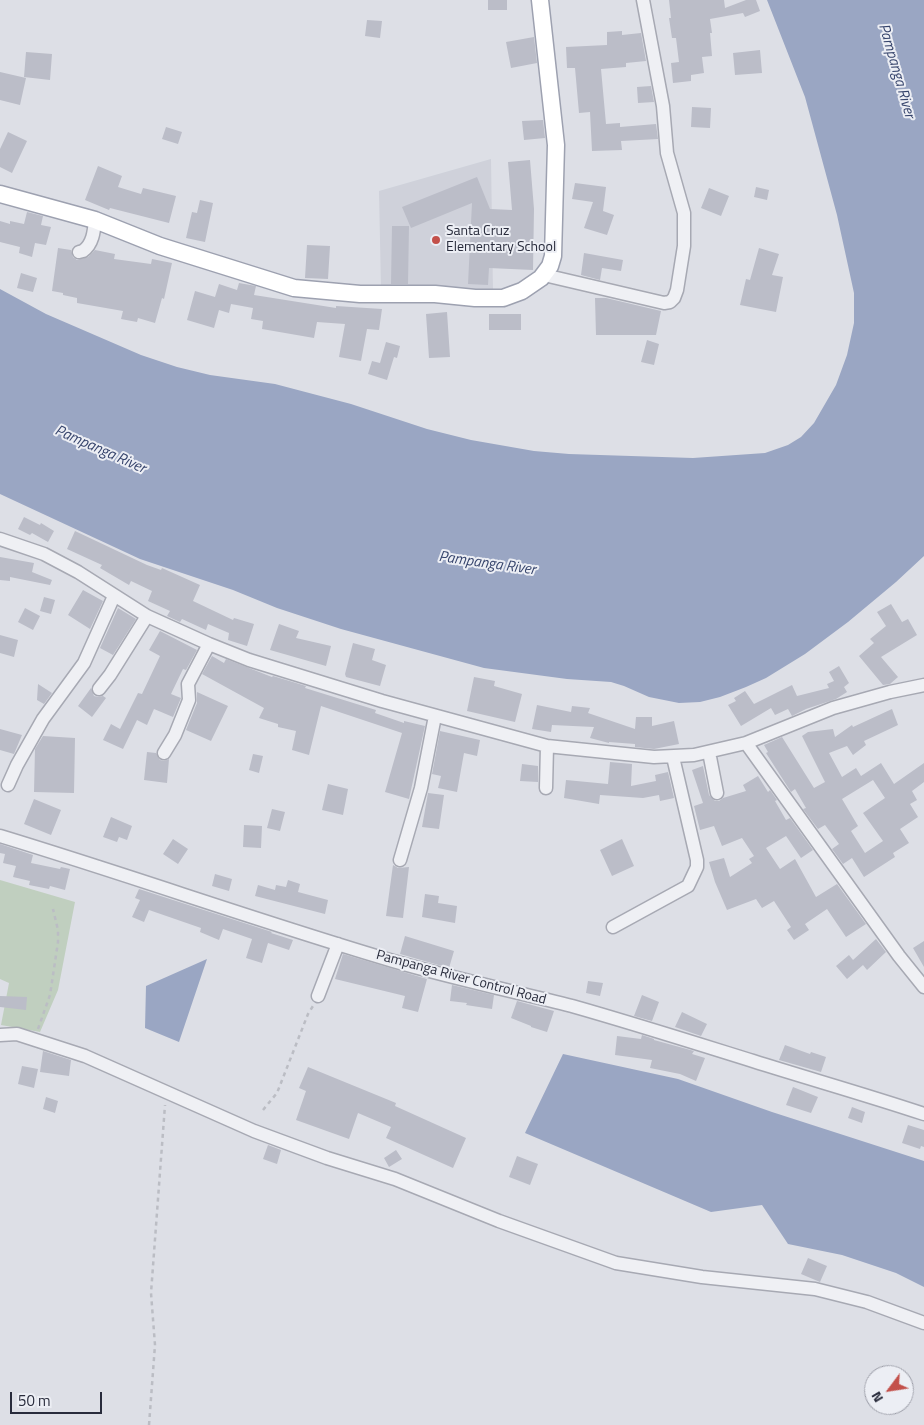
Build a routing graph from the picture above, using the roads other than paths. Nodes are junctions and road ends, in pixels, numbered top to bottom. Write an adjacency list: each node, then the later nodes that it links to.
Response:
1 (540, 0): 6 (main road)
2 (643, 0): 6 (street)
3 (0, 194): 4 (main road)
4 (95, 220): 5 (street); 6 (main road)
5 (79, 252)
6 (544, 275)
7 (0, 539): 8 (street)
8 (114, 596): 9 (street); 19 (street)
9 (147, 616): 10 (street); 12 (street)
10 (209, 644): 13 (street); 17 (street)
11 (924, 685): 14 (street)
12 (99, 689)
13 (436, 716): 15 (street); 23 (street)
14 (746, 743): 16 (street); 26 (street)
15 (547, 746): 18 (street); 20 (street)
16 (709, 752): 18 (street); 21 (street)
17 (164, 753)
18 (673, 757): 24 (street)
19 (8, 785)
20 (546, 788)
21 (717, 793)
22 (0, 836): 25 (street, Pampanga River Control Road)
23 (400, 860)
24 (613, 927)
25 (338, 944): 27 (street); 29 (street, Pampanga River Control Road)
26 (924, 987)
27 (318, 996)
28 (0, 1035): 30 (street)
29 (924, 1114)
30 (924, 1323)

